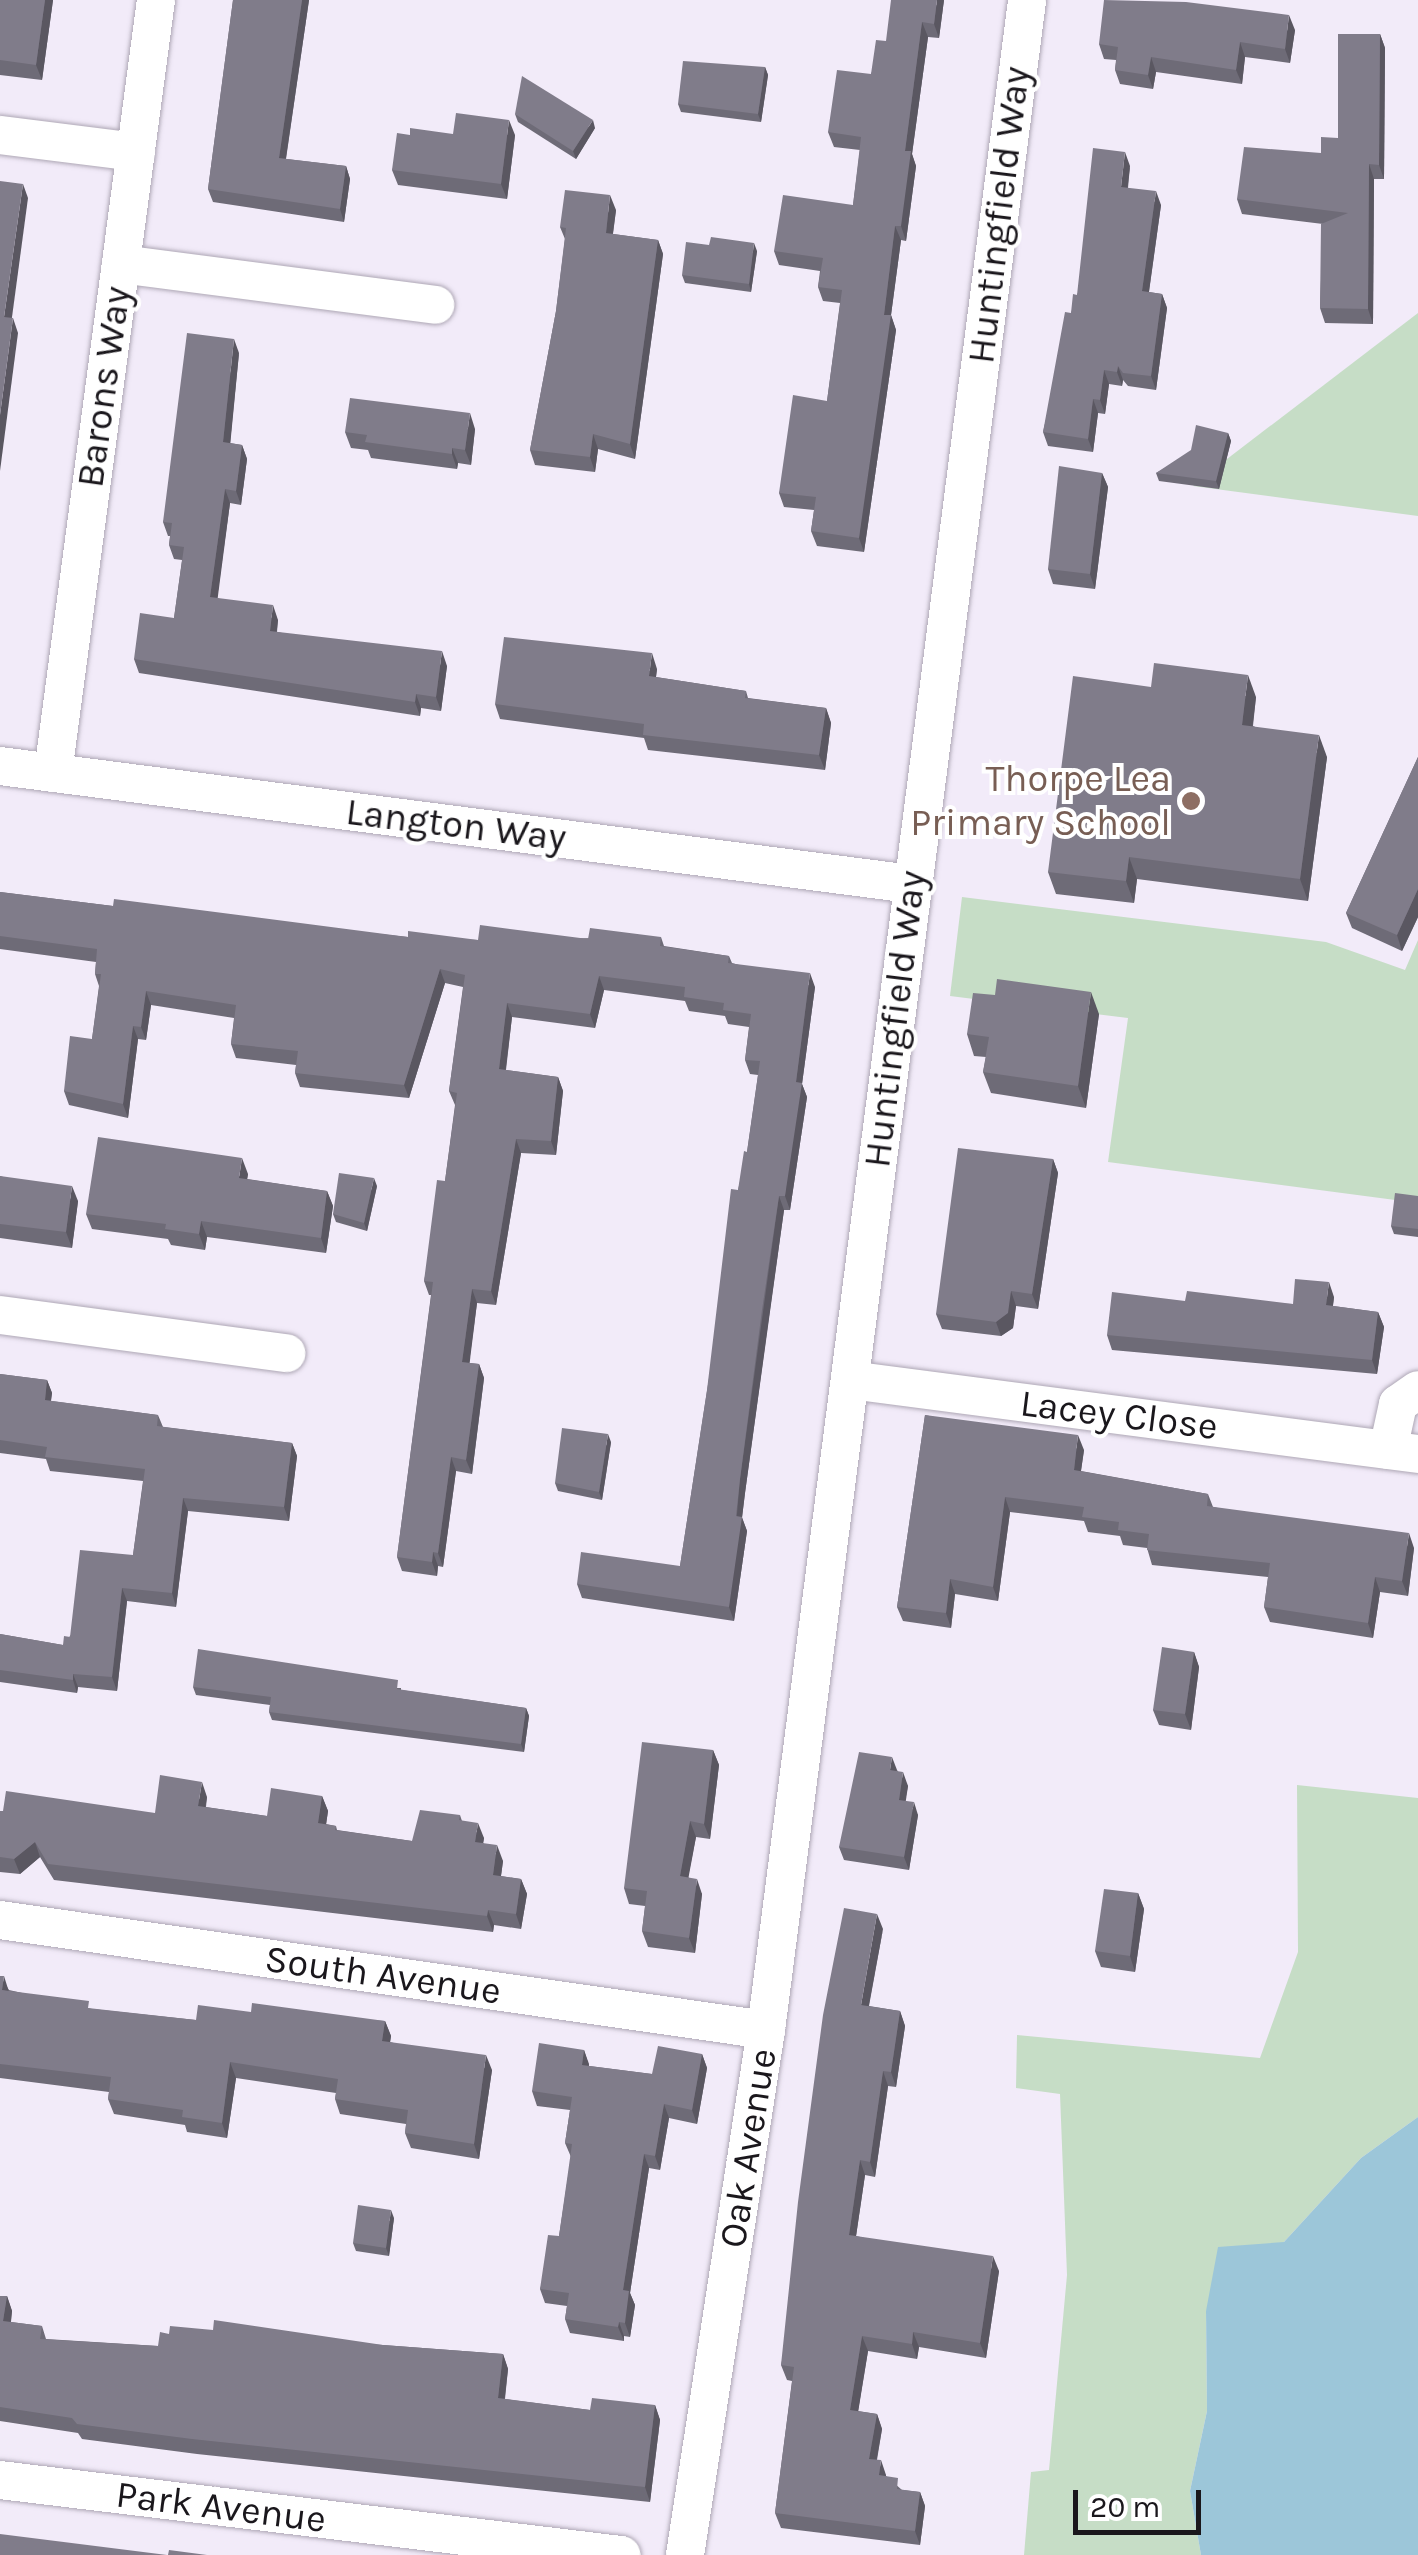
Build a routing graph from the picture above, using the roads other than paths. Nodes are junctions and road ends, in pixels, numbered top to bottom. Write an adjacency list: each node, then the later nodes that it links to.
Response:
1 (156, 0): 4 (street, Barons Way)
2 (1027, 0): 9 (street, Huntingfield Way)
3 (0, 135): 4 (street)
4 (136, 152): 5 (street, Barons Way)
5 (120, 264): 6 (street); 8 (street, Barons Way)
6 (435, 305)
7 (0, 766): 8 (street, Langton Way)
8 (53, 773): 9 (street, Langton Way)
9 (912, 884): 12 (street, Huntingfield Way)
10 (0, 1315): 11 (street)
11 (286, 1353)
12 (850, 1380): 14 (street, Lacey Close); 15 (street, Huntingfield Way)
13 (1418, 1390): 14 (street, Lacey Close)
14 (1403, 1452)
15 (804, 1740): 17 (street, Oak Avenue)
16 (0, 1920): 17 (street, South Avenue)
17 (766, 2030): 20 (street, Oak Avenue)
18 (0, 2480): 19 (street, Park Avenue)
19 (621, 2555)
20 (685, 2555)

